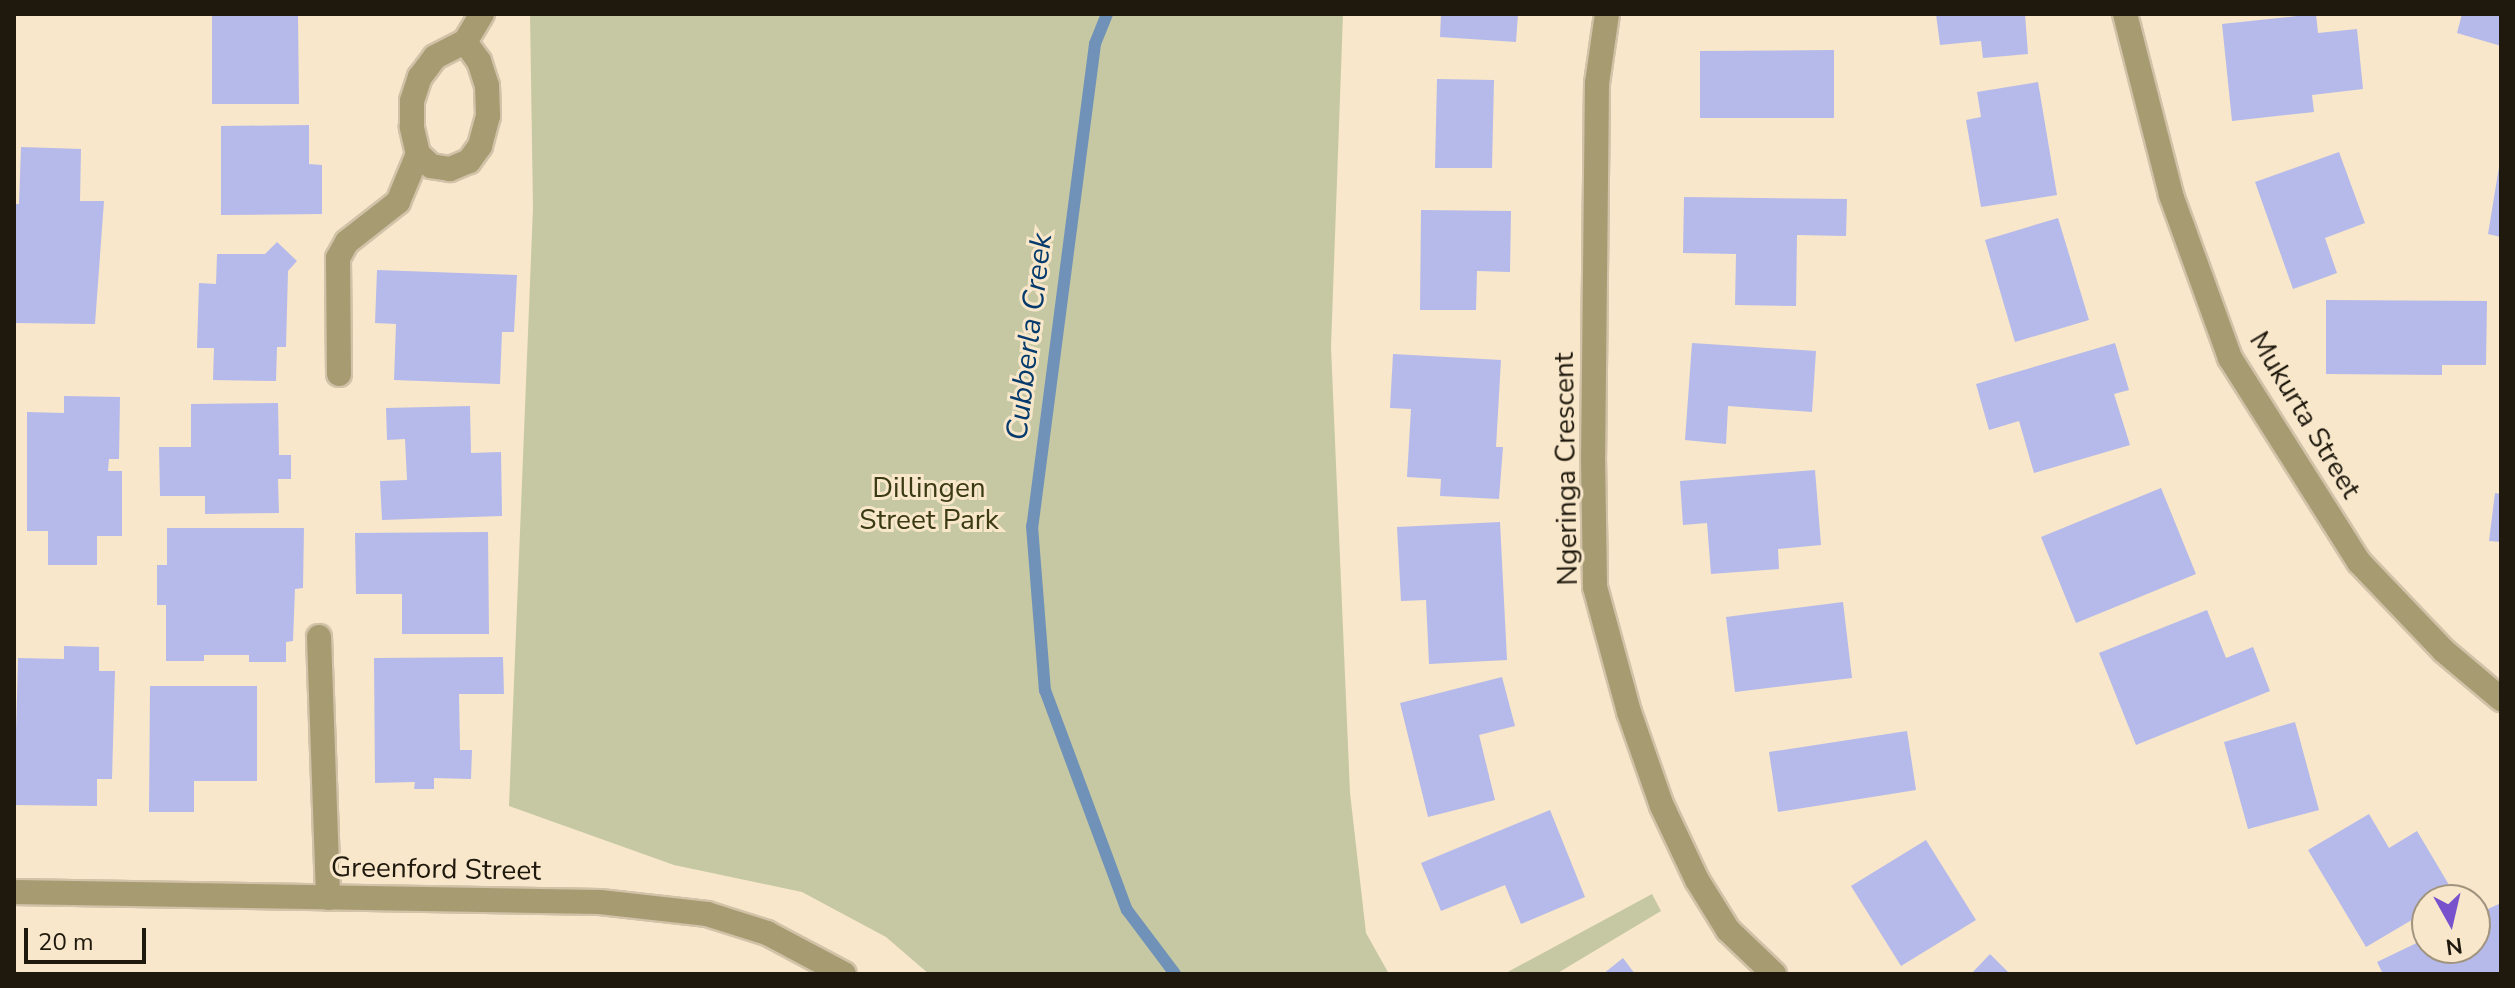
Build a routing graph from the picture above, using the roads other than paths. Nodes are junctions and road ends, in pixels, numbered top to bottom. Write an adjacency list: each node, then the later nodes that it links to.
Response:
1 (482, 14): 4 (street)
2 (1607, 14): 12 (street, Ngeringa Crescent)
3 (2125, 14): 8 (street, Mukurta Street)
4 (465, 42): 5 (street); 5 (street)
5 (418, 154): 6 (street)
6 (339, 374)
7 (319, 637): 10 (street)
8 (2501, 699)
9 (14, 892): 10 (street, Greenford Street)
10 (328, 898): 11 (street, Greenford Street)
11 (844, 974)
12 (1774, 974)

